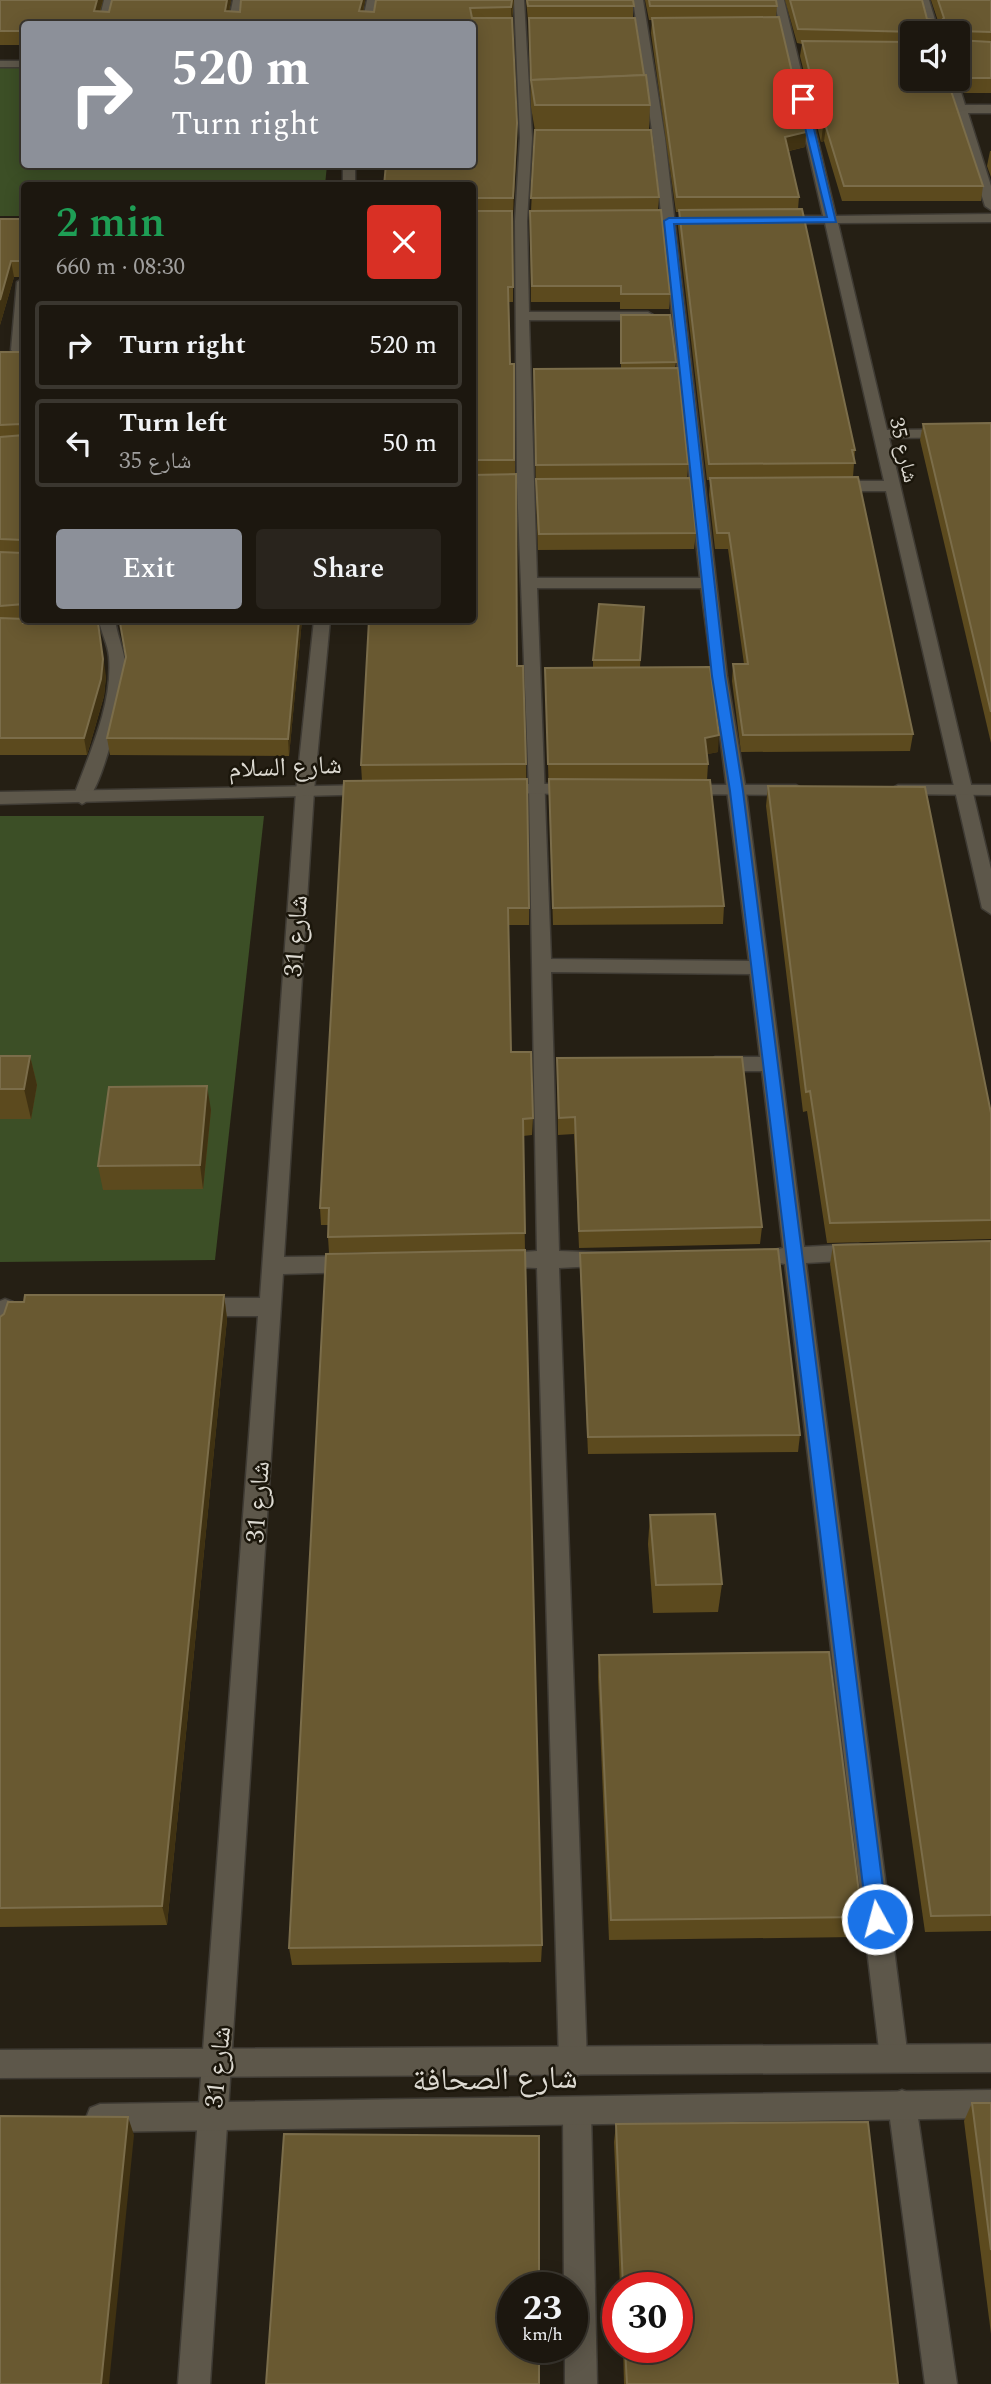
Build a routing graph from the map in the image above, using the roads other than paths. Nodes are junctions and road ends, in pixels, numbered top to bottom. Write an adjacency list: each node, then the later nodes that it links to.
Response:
1 (109, 0): 8 (street)
2 (237, 0): 9 (street)
3 (372, 0): 10 (street)
4 (519, 0): 25 (street)
5 (638, 0): 13 (street)
6 (779, 0): 24 (street, شارع 35)
7 (923, 0): 11 (street)
8 (104, 21)
9 (234, 21)
10 (368, 21)
11 (930, 21)
12 (629, 26): 13 (street)
13 (649, 26): 26 (street)
14 (0, 64): 15 (street)
15 (21, 64)
16 (955, 91): 17 (street)
17 (962, 109): 18 (street); 19 (street)
18 (991, 109)
19 (977, 159): 20 (street); 21 (street)
20 (991, 160)
21 (991, 206)
22 (991, 218): 24 (street)
23 (764, 220): 24 (street)
24 (833, 220): 30 (street, شارع 35)
25 (524, 316): 26 (street); 33 (street)
26 (677, 316): 34 (street)
27 (21, 321): 28 (street)
28 (21, 354)
29 (991, 433): 30 (street)
30 (879, 434): 32 (street, شارع 35)
31 (822, 486): 32 (street)
32 (891, 486): 45 (street, شارع 35)
33 (529, 583): 34 (street); 40 (street)
34 (709, 583): 48 (street)
35 (321, 623): 47 (street, شارع 31)
36 (107, 625): 37 (street); 50 (street)
37 (88, 630)
38 (475, 788): 40 (street)
39 (385, 789): 47 (street, شارع السلام)
40 (538, 789): 41 (street); 52 (street)
41 (591, 789)
42 (670, 790): 48 (street)
43 (817, 790): 48 (street)
44 (884, 790): 45 (street)
45 (964, 790): 46 (street); 51 (street, شارع 35)
46 (991, 790)
47 (305, 791): 50 (street, شارع السلام); 65 (street, شارع 31)
48 (737, 791): 53 (street)
49 (0, 798): 50 (street, شارع السلام)
50 (82, 798)
51 (991, 908)
52 (542, 965): 53 (street); 56 (street)
53 (757, 968): 54 (street)
54 (769, 1063): 55 (street); 59 (street)
55 (691, 1065)
56 (544, 1066): 57 (street); 61 (street)
57 (570, 1066)
58 (875, 1251): 59 (street)
59 (793, 1255): 60 (street); 71 (street)
60 (764, 1257)
61 (548, 1259): 62 (street); 63 (street); 74 (street)
62 (629, 1259)
63 (479, 1261)
64 (383, 1263): 65 (street)
65 (273, 1266): 67 (street, شارع 31)
66 (172, 1307): 67 (street)
67 (270, 1307): 73 (street, شارع 31)
68 (3, 1308): 69 (street); 70 (street)
69 (33, 1308)
70 (0, 1331)
71 (894, 2057): 72 (street, شارع الصحافة); 74 (street, شارع الصحافة)
72 (991, 2058)
73 (219, 2062): 74 (street, شارع الصحافة); 75 (street, شارع الصحافة); 80 (street, شارع 31)
74 (573, 2063)
75 (0, 2064)
76 (902, 2104): 77 (street, شارع الصحافة); 78 (street, شارع الصحافة); 83 (street)
77 (991, 2104)
78 (577, 2111): 80 (street, شارع الصحافة); 82 (street)
79 (79, 2118): 80 (street, شارع الصحافة)
80 (211, 2119): 81 (street, شارع 31)
81 (194, 2384)
82 (581, 2384)
83 (941, 2384)

